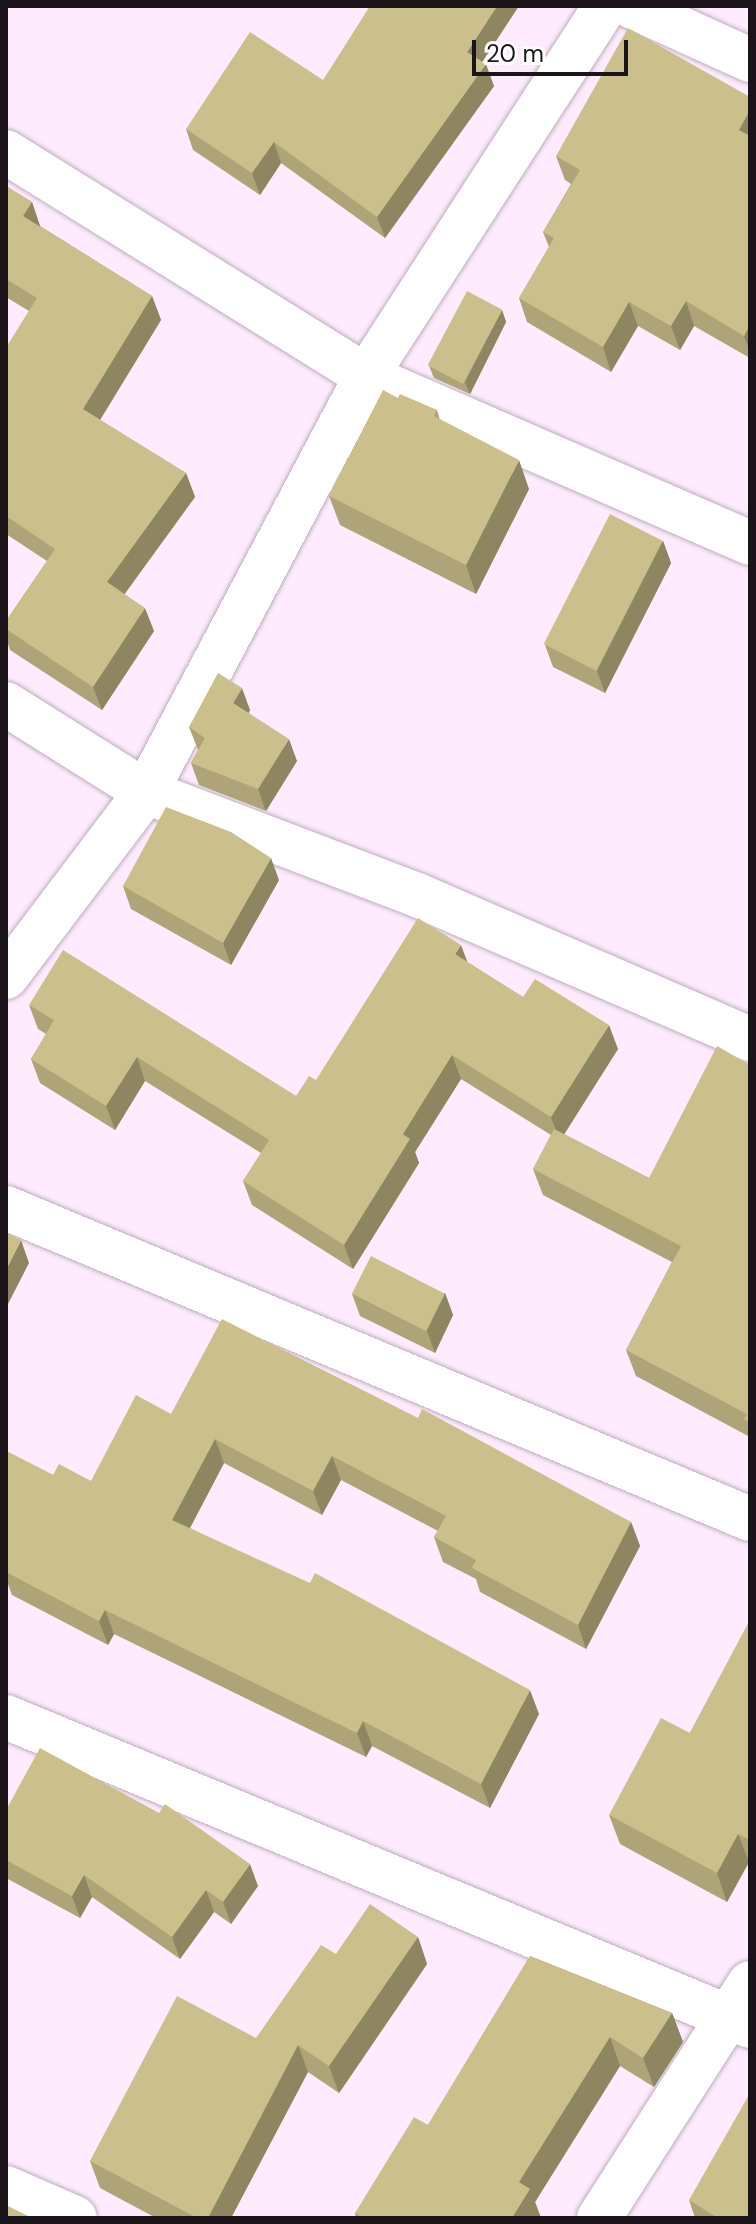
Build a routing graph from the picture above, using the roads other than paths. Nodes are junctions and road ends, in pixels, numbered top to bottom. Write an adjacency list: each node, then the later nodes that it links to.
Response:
1 (605, 6): 5 (street)
2 (631, 6): 3 (street)
3 (750, 60)
4 (6, 152): 5 (street)
5 (366, 376): 6 (street); 8 (street)
6 (750, 543)
7 (6, 704): 8 (street)
8 (146, 792): 9 (street); 10 (street)
9 (6, 977)
10 (750, 1039)
11 (6, 1208): 12 (street)
12 (750, 1519)
13 (6, 1717): 14 (street)
14 (743, 2009): 17 (street)
15 (6, 2188): 16 (street)
16 (75, 2218)
17 (599, 2218)

